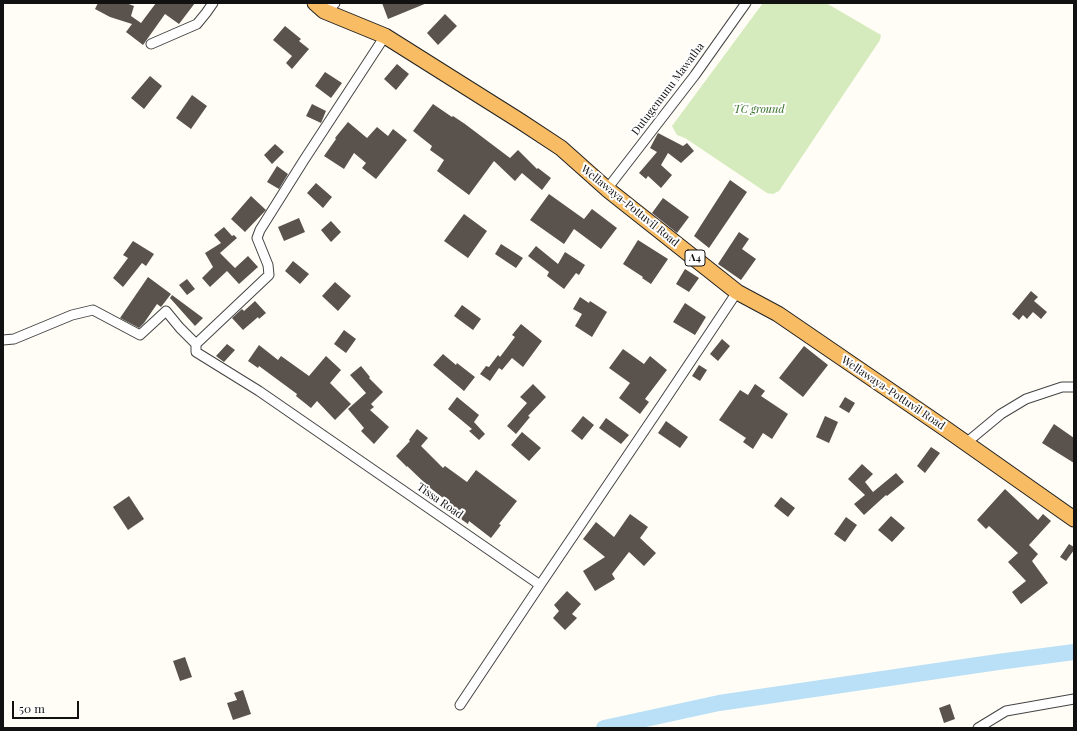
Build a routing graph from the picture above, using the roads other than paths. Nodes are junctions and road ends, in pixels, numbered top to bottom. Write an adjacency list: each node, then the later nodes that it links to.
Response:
1 (213, 3): 5 (street)
2 (746, 3): 6 (street, Dutugemunu Mawatha)
3 (324, 6): 4 (highway, Wellawaya-Pottuvil Road / A4)
4 (385, 36): 6 (highway, Wellawaya-Pottuvil Road / A4); 9 (street)
5 (151, 44)
6 (607, 188): 7 (highway, Wellawaya-Pottuvil Road / A4)
7 (737, 292): 11 (highway, Wellawaya-Pottuvil Road / A4); 13 (street)
8 (3, 340): 9 (street)
9 (196, 344): 13 (street, Tissa Road)
10 (1074, 387): 11 (street)
11 (966, 443): 12 (highway, Wellawaya-Pottuvil Road / A4)
12 (1074, 519)
13 (540, 586): 15 (street)
14 (1074, 699): 16 (street)
15 (460, 706)
16 (978, 728)

